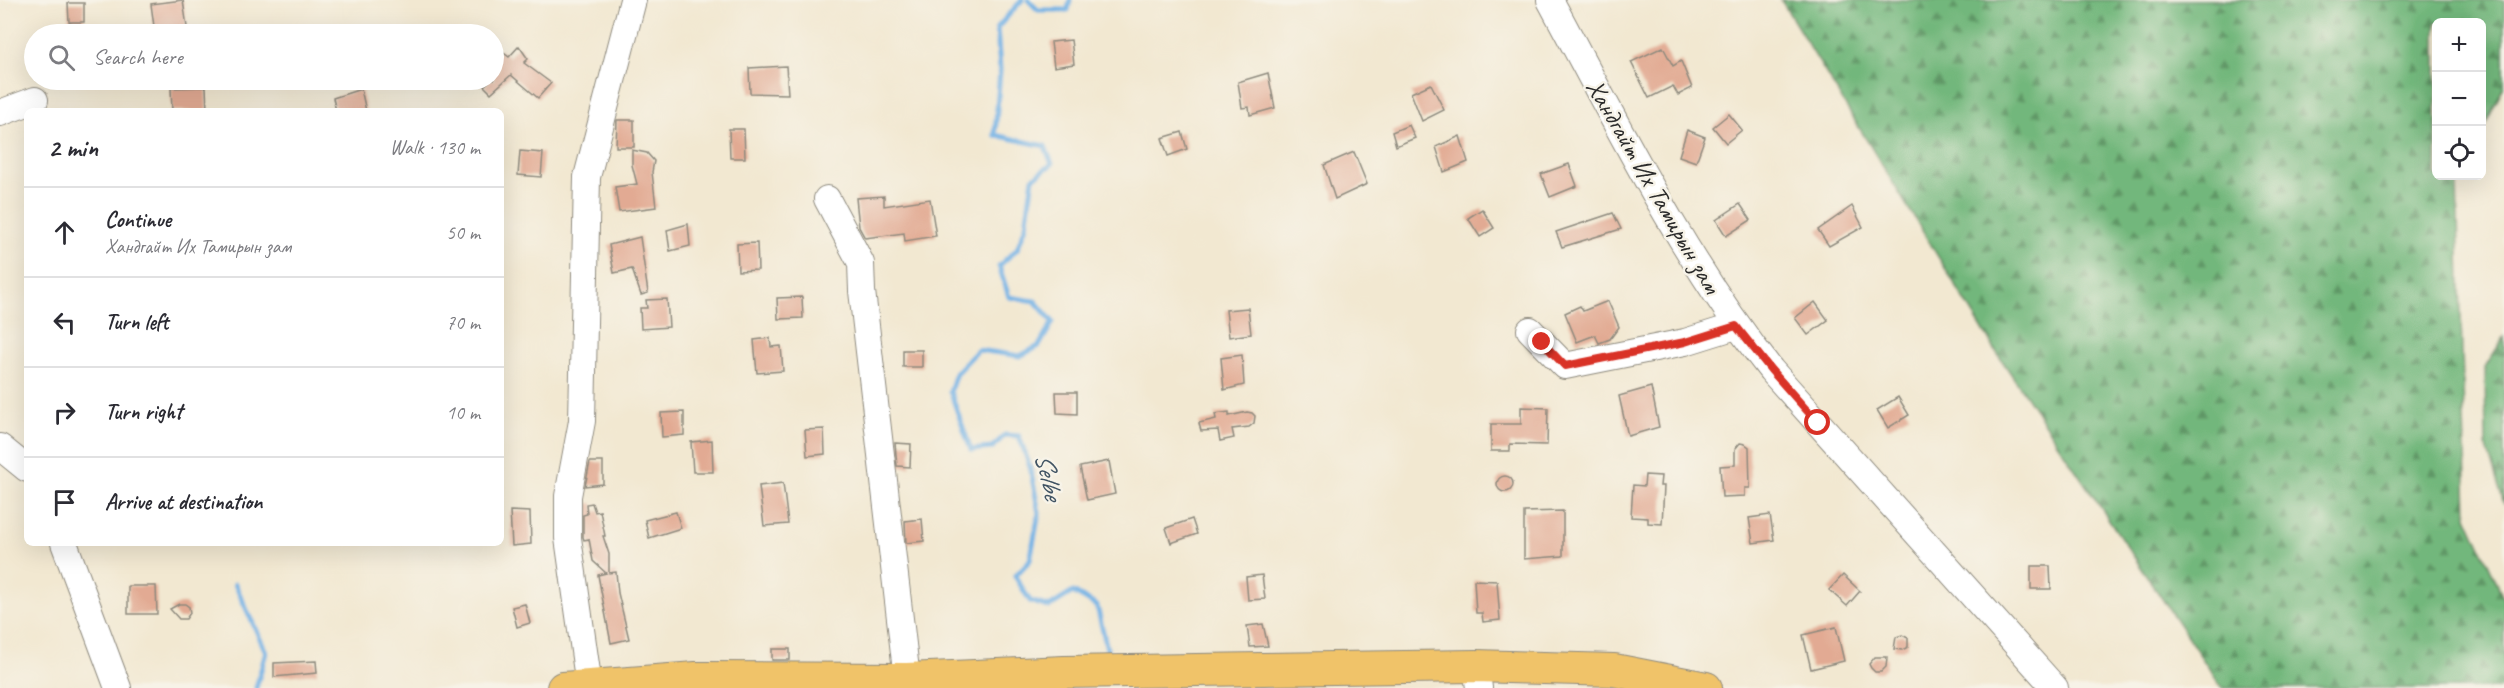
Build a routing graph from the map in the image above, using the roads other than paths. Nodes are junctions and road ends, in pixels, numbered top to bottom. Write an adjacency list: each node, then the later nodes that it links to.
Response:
1 (633, 0): 14 (street)
2 (1550, 0): 6 (street, Хандгайт Их Тамирын зам)
3 (35, 100): 4 (street)
4 (0, 113)
5 (827, 199): 12 (street)
6 (1736, 326): 7 (street); 17 (street, Хандгайт Их Тамирын зам)
7 (1530, 330)
8 (0, 447): 9 (street)
9 (24, 467)
10 (65, 546): 15 (street)
11 (1478, 677): 12 (main road); 16 (main road)
12 (907, 679): 13 (main road)
13 (694, 683): 14 (main road)
14 (576, 687)
15 (118, 688)
16 (1706, 688)
17 (2055, 688)

